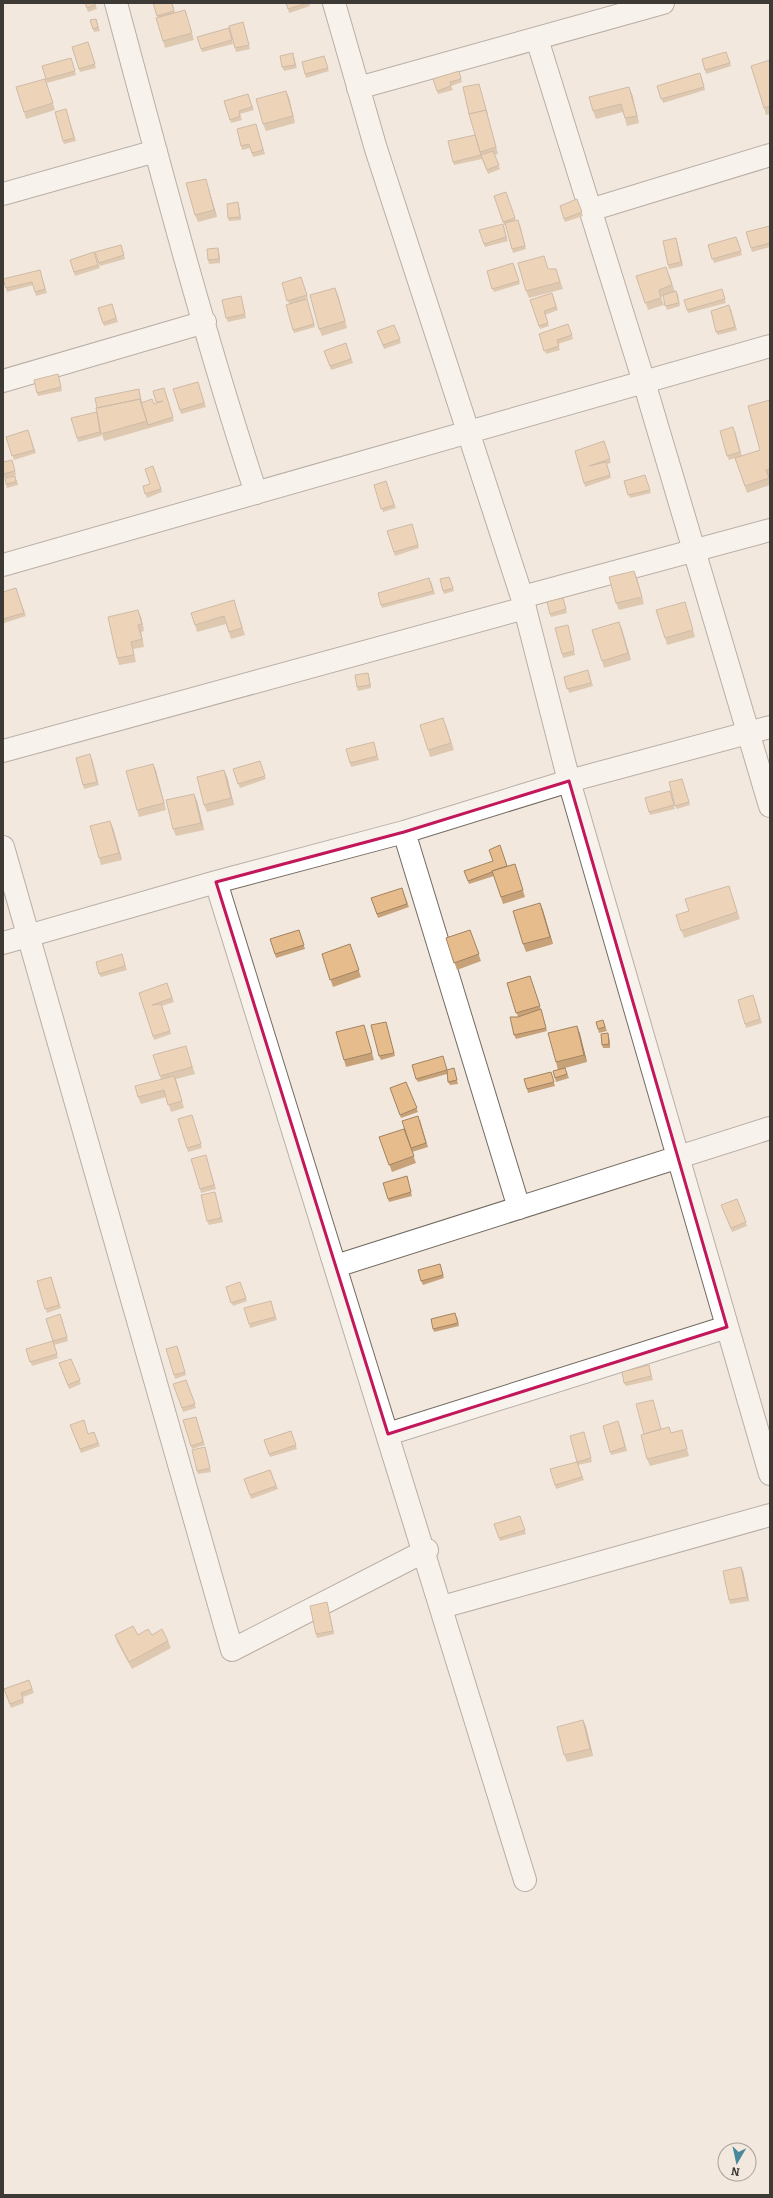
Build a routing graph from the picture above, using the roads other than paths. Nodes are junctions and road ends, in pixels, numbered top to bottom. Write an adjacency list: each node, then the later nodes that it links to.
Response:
1 (116, 3): 6 (street)
2 (334, 3): 5 (street)
3 (663, 3): 4 (street)
4 (537, 39): 5 (street); 9 (street)
5 (358, 88): 14 (street)
6 (156, 152): 8 (street); 10 (street)
7 (770, 155): 9 (street)
8 (3, 194)
9 (590, 210): 13 (street)
10 (205, 322): 12 (street); 15 (street)
11 (770, 346): 13 (street)
12 (3, 381)
13 (644, 382): 14 (street); 17 (street)
14 (468, 432): 15 (street); 19 (street)
15 (256, 493): 18 (street)
16 (770, 530): 17 (street)
17 (694, 551): 19 (street); 21 (street)
18 (3, 565)
19 (524, 602): 22 (street); 23 (street)
20 (770, 727): 21 (street)
21 (749, 732): 23 (street); 24 (street)
22 (3, 751)
23 (569, 781): 25 (street); 31 (street)
24 (770, 806)
25 (404, 832): 27 (street); 32 (street)
26 (3, 847): 28 (street)
27 (216, 882): 28 (street); 33 (street)
28 (30, 936): 29 (street); 38 (street)
29 (3, 943)
30 (770, 1128): 31 (street)
31 (678, 1157): 32 (street); 34 (street)
32 (520, 1208): 33 (street)
33 (336, 1266): 35 (street)
34 (728, 1327): 35 (street); 36 (street)
35 (388, 1434): 38 (street)
36 (769, 1471)
37 (770, 1515): 39 (street)
38 (425, 1550): 39 (street)
39 (442, 1607): 40 (street)
40 (525, 1880)

